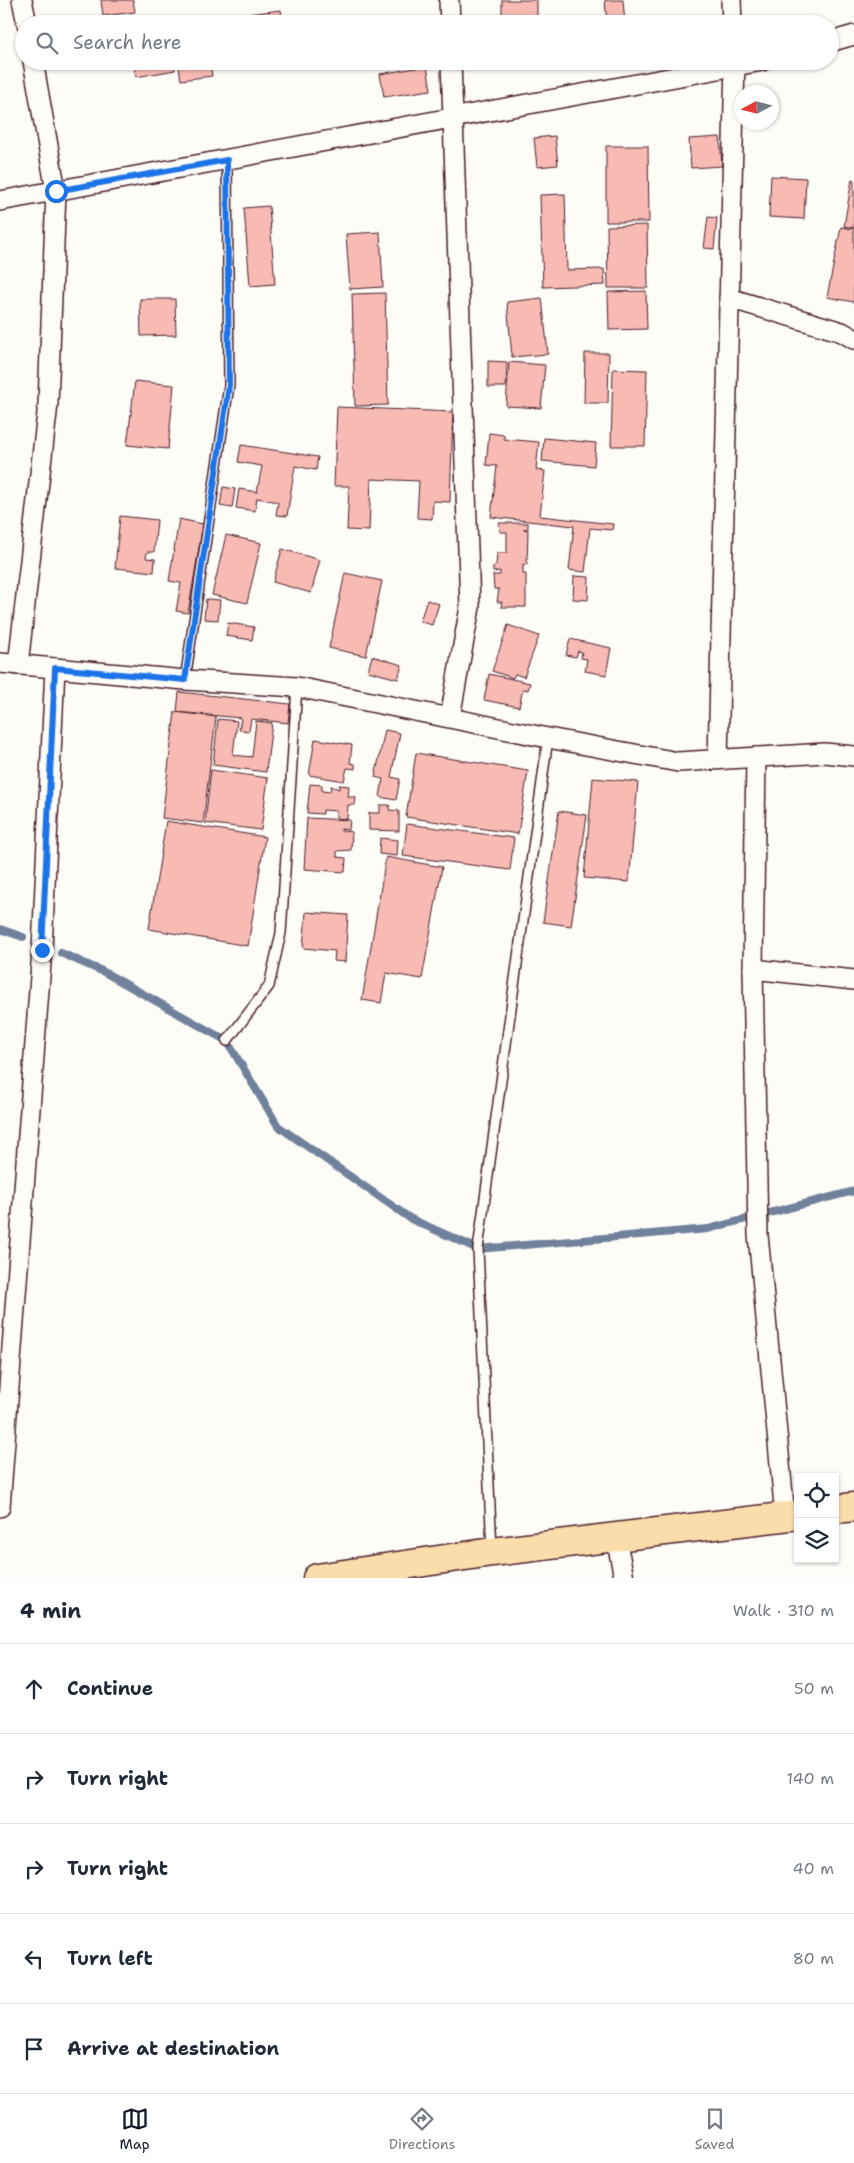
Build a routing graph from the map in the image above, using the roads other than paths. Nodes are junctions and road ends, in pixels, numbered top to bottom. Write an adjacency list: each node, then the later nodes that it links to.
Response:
1 (22, 0): 4 (street)
2 (449, 0): 5 (street)
3 (731, 0): 6 (street)
4 (25, 15)
5 (450, 15)
6 (732, 15)
7 (854, 36): 8 (street)
8 (839, 40)
9 (35, 70): 15 (street)
10 (451, 70): 13 (street)
11 (704, 70): 13 (street)
12 (735, 70): 17 (street)
13 (453, 118): 14 (street); 23 (street)
14 (227, 160): 15 (street); 21 (lane)
15 (56, 191): 16 (street); 19 (street)
16 (0, 201)
17 (729, 298): 18 (street); 27 (street)
18 (854, 339)
19 (9, 664): 20 (street)
20 (55, 668): 21 (street); 32 (street)
21 (185, 680): 22 (street)
22 (297, 687): 23 (street); 30 (lane)
23 (450, 717): 24 (street)
24 (548, 738): 27 (street); 36 (lane)
25 (854, 756): 26 (street)
26 (756, 757): 27 (street); 28 (street)
27 (718, 759)
28 (752, 969): 29 (street); 34 (street)
29 (854, 980)
30 (227, 1041)
31 (854, 1506): 33 (main road)
32 (0, 1507)
33 (839, 1508)
34 (791, 1516): 35 (main road)
35 (616, 1537): 36 (main road); 38 (street)
36 (492, 1552): 37 (main road)
37 (324, 1577)
38 (624, 1578)

